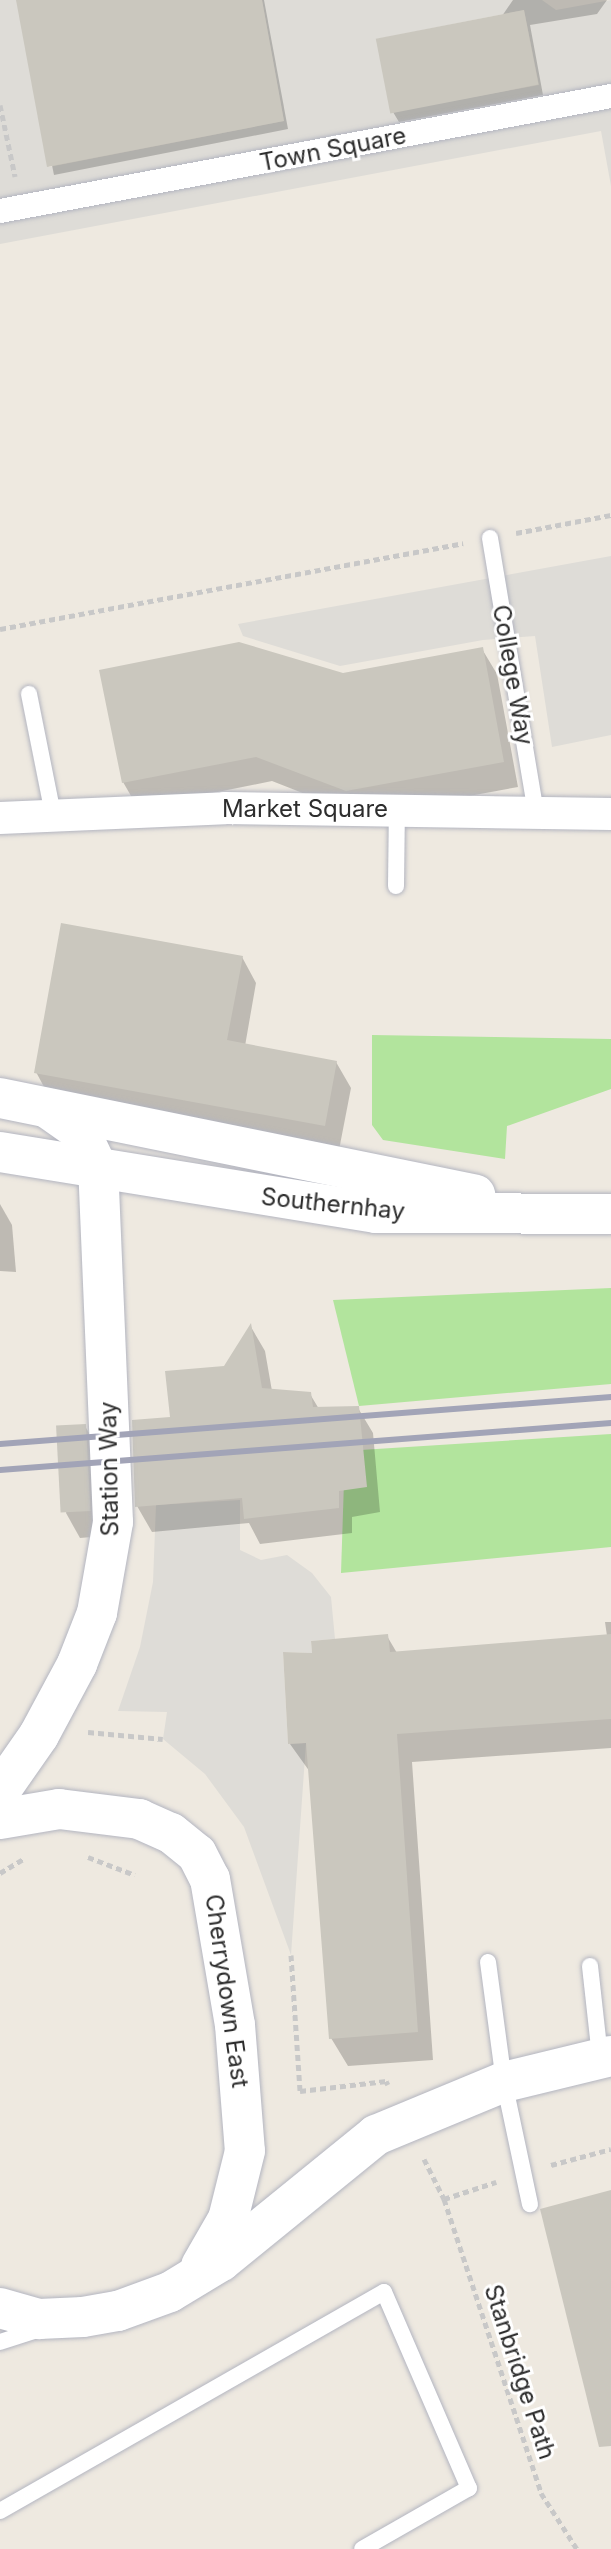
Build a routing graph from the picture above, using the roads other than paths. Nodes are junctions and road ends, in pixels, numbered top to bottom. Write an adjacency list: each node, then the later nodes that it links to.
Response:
1 (610, 101): 2 (street, Town Square)
2 (0, 211)
3 (490, 538): 6 (lane, College Way)
4 (29, 694): 7 (lane)
5 (397, 809): 6 (street, Market Square); 7 (street, Market Square); 10 (lane)
6 (536, 813): 8 (street, Market Square)
7 (53, 814): 9 (street, Market Square)
8 (611, 814)
9 (0, 818)
10 (396, 886)
11 (0, 1098): 12 (street, Southernhay)
12 (49, 1109): 13 (street, Southernhay); 15 (street, Southernhay)
13 (152, 1132): 15 (street); 17 (street, Southernhay)
14 (0, 1152): 15 (street, Southernhay)
15 (98, 1169): 17 (street, Southernhay); 19 (street, Station Way)
16 (611, 1203): 17 (street)
17 (570, 1212): 18 (street, Southernhay)
18 (611, 1214)
19 (6, 1779)
20 (0, 1819): 26 (street, Cherrydown East)
21 (488, 1962): 24 (lane)
22 (590, 1966): 23 (lane)
23 (606, 2058): 24 (street)
24 (504, 2082): 25 (lane); 26 (street)
25 (530, 2204)
26 (192, 2279): 28 (street)
27 (0, 2308): 28 (street)
28 (83, 2317): 29 (lane)
29 (0, 2342)
30 (0, 2511): 31 (lane)
31 (362, 2549)

